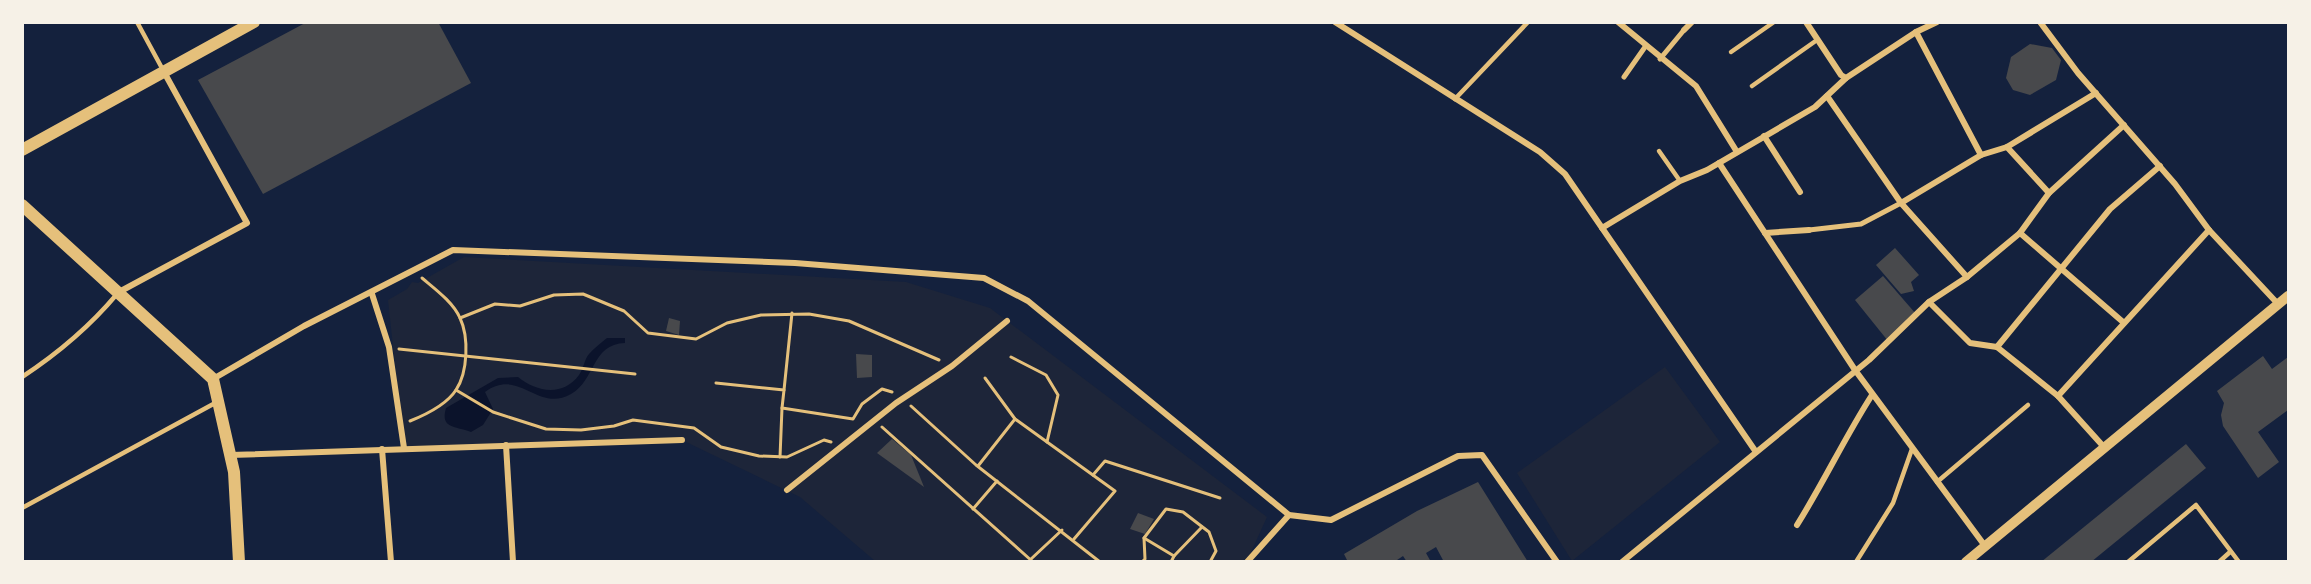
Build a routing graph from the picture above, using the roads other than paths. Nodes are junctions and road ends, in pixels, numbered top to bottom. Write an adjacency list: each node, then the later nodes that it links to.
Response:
1 (137, 22): 17 (lane)
2 (254, 22): 17 (main road)
3 (1335, 22): 23 (street)
4 (1528, 22): 23 (lane)
5 (1618, 22): 14 (street)
6 (1692, 22): 11 (street)
7 (1774, 22): 15 (lane)
8 (1806, 22): 13 (street)
9 (1937, 22): 12 (street)
10 (2040, 22): 21 (street)
11 (1684, 30): 16 (street)
12 (1916, 32): 19 (street); 30 (street)
13 (1817, 39): 19 (street); 20 (lane)
14 (1645, 47): 16 (street); 18 (street)
15 (1731, 52)
16 (1660, 59): 29 (street)
17 (164, 72): 27 (main road); 45 (street)
18 (1624, 77)
19 (1846, 78): 22 (street)
20 (1752, 86)
21 (2096, 93): 24 (street); 26 (street)
22 (1827, 96): 25 (street); 36 (street)
23 (1455, 99): 38 (street)
24 (2124, 125): 32 (street); 35 (street)
25 (1764, 136): 29 (street); 34 (street)
26 (2007, 147): 30 (street); 35 (street)
27 (22, 150)
28 (1659, 151): 33 (lane)
29 (1737, 152): 31 (street)
30 (1981, 155): 36 (street)
31 (1719, 163): 33 (street); 41 (street)
32 (2160, 166): 40 (street); 43 (street)
33 (1680, 181): 38 (street)
34 (1800, 192)
35 (2049, 193): 42 (street)
36 (1901, 203): 39 (street); 44 (street)
37 (22, 205): 45 (main road)
38 (1602, 228): 66 (street)
39 (1809, 230): 41 (street)
40 (2209, 230): 49 (street); 51 (street)
41 (1765, 233): 53 (street)
42 (2020, 233): 43 (street); 44 (street)
43 (2062, 268): 51 (street); 52 (street)
44 (1968, 277): 48 (street)
45 (118, 292): 54 (lane); 55 (main road)
46 (372, 294): 55 (street); 63 (street); 71 (street)
47 (2289, 296): 49 (street)
48 (1929, 302): 52 (street); 53 (street)
49 (2278, 303): 62 (street)
50 (1007, 321): 69 (street)
51 (2123, 322): 57 (street)
52 (1997, 347): 57 (street)
53 (1855, 370): 56 (street); 66 (street)
54 (22, 376)
55 (213, 379): 58 (main road)
56 (1872, 395): 65 (street); 72 (street)
57 (2058, 396): 62 (street)
58 (219, 401): 67 (main road); 70 (lane)
59 (2028, 405): 68 (lane)
60 (682, 440): 61 (street)
61 (507, 445): 63 (street); 77 (street)
62 (2103, 446): 73 (street)
63 (404, 448): 64 (street)
64 (382, 449): 67 (street); 76 (street)
65 (1912, 449): 68 (street); 81 (lane)
66 (1755, 452): 80 (street)
67 (230, 455): 75 (main road)
68 (1937, 482): 73 (street)
69 (788, 490)
70 (22, 508)
71 (1289, 515): 78 (street); 79 (street)
72 (1797, 525)
73 (1985, 546): 82 (street)
74 (2230, 552): 84 (lane)
75 (238, 561)
76 (391, 561)
77 (513, 561)
78 (1247, 561)
79 (1557, 561)
80 (1622, 561)
81 (1856, 561)
82 (1966, 561)
83 (2128, 561): 85 (lane)
84 (2219, 561)
85 (2239, 561)

